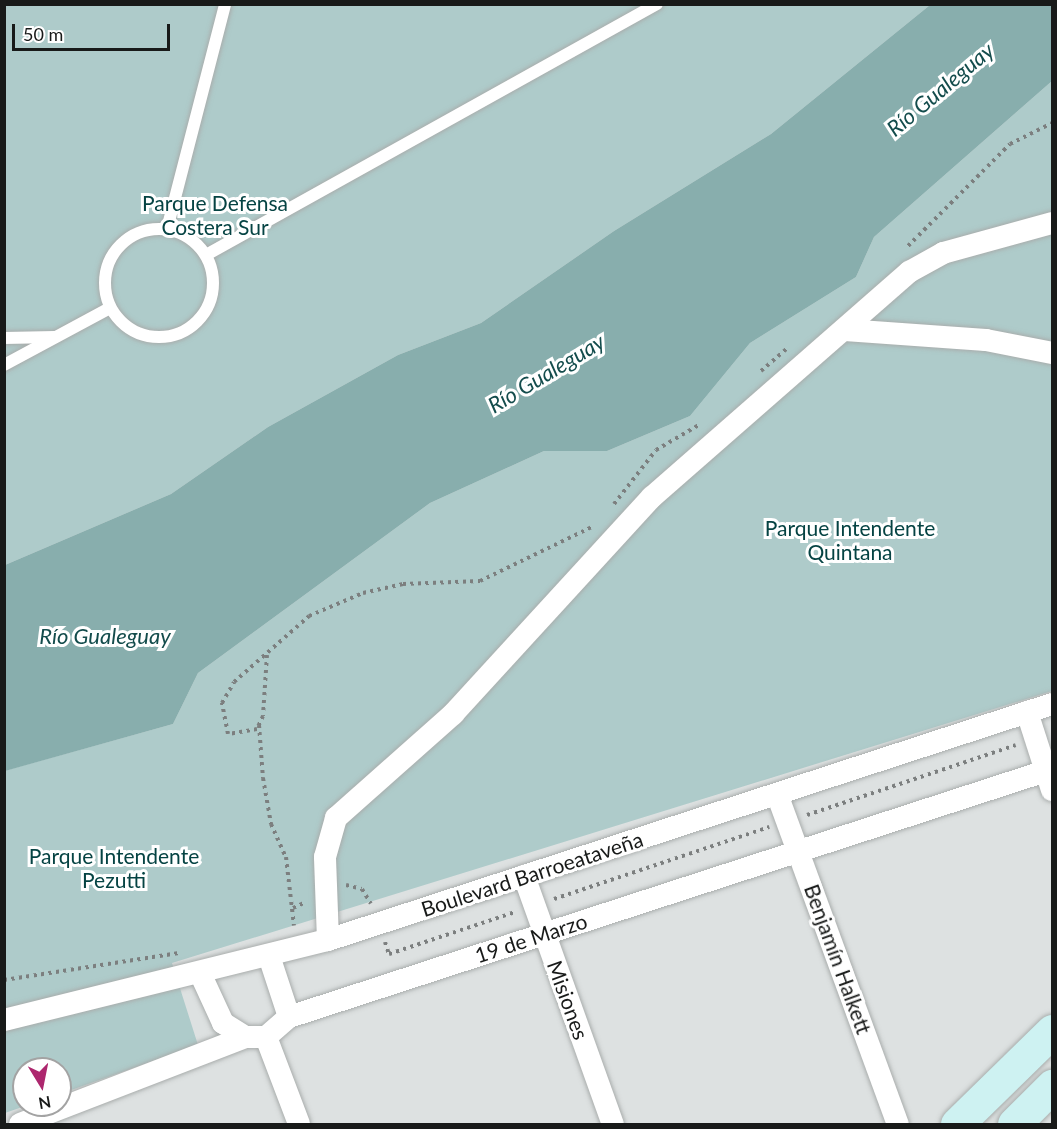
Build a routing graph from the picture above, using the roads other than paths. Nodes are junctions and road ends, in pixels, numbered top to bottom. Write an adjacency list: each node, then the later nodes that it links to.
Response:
1 (225, 4): 4 (lane)
2 (657, 4): 5 (lane)
3 (1053, 223): 7 (street)
4 (168, 229): 5 (lane); 6 (lane)
5 (206, 255): 6 (lane)
6 (110, 308): 8 (lane)
7 (845, 330): 10 (street); 19 (street)
8 (59, 336): 9 (lane); 11 (lane)
9 (4, 338)
10 (1053, 353)
11 (4, 364)
12 (1053, 704): 13 (street, Boulevard Barroeataveña)
13 (1027, 712): 14 (street); 15 (street, Boulevard Barroeataveña)
14 (1050, 777): 16 (street, 19 de Marzo)
15 (777, 794): 16 (street, Benjamín Halkett); 17 (street, Boulevard Barroeataveña)
16 (798, 851): 18 (street, 19 de Marzo); 27 (street, Benjamín Halkett)
17 (524, 876): 18 (street, Misiones); 19 (street, Boulevard Barroeataveña)
18 (544, 934): 22 (street, 19 de Marzo); 30 (street, Misiones)
19 (328, 940): 20 (street, Boulevard Barroeataveña)
20 (269, 956): 21 (street, Boulevard Barroeataveña); 22 (street)
21 (200, 973): 23 (street, Boulevard Barroeataveña); 25 (street)
22 (289, 1017): 25 (street, 19 de Marzo)
23 (4, 1020)
24 (1053, 1030): 31 (main road)
25 (256, 1037): 28 (street, 19 de Marzo); 29 (street)
26 (1053, 1086): 32 (main road)
27 (891, 1122)
28 (20, 1125)
29 (299, 1125)
30 (613, 1125)
31 (957, 1125)
32 (1014, 1125)

